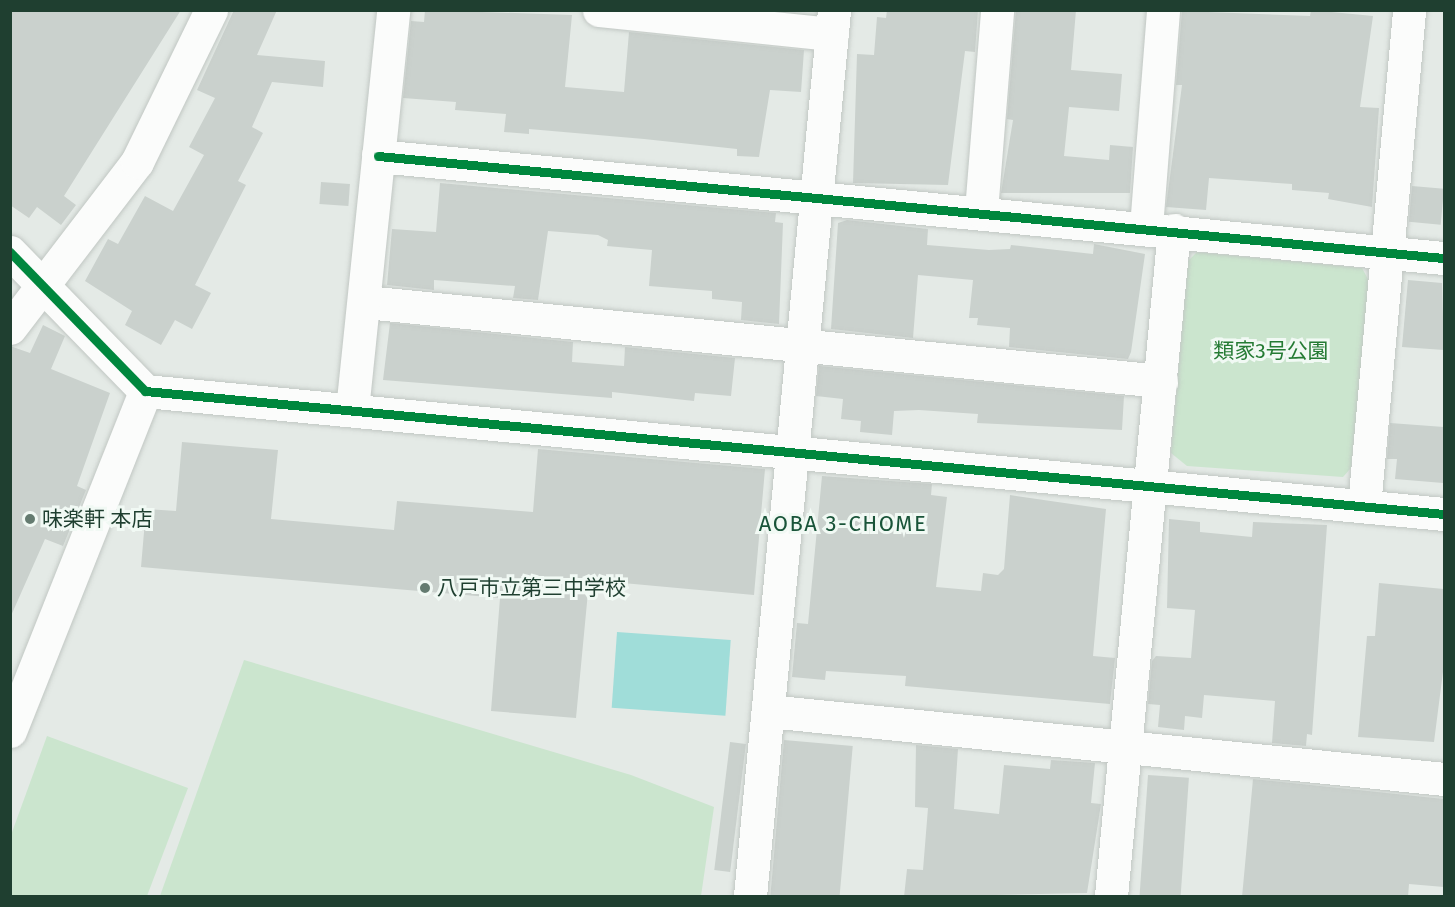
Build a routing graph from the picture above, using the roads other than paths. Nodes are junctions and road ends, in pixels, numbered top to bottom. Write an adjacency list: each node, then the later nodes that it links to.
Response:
1 (211, 10): 15 (street)
2 (393, 10): 8 (street)
3 (598, 10): 7 (street)
4 (997, 10): 10 (street)
5 (1163, 10): 11 (street)
6 (1409, 10): 13 (street)
7 (833, 22): 9 (street)
8 (378, 156): 9 (street); 16 (street)
9 (815, 197): 10 (street); 18 (street)
10 (981, 211): 11 (street)
11 (1160, 229): 13 (street); 19 (street)
12 (10, 252): 15 (street)
13 (1390, 252): 14 (street); 24 (street)
14 (1444, 258)
15 (46, 288): 17 (street); 20 (street)
16 (364, 302): 18 (street); 21 (street)
17 (10, 328)
18 (801, 346): 19 (street); 22 (street)
19 (1161, 381): 23 (street)
20 (145, 391): 21 (street); 27 (street)
21 (352, 410): 22 (street)
22 (792, 450): 23 (street); 26 (street)
23 (1152, 486): 24 (street); 28 (street)
24 (1364, 506): 25 (street)
25 (1444, 514)
26 (768, 711): 28 (street); 30 (street)
27 (10, 731)
28 (1125, 747): 29 (street); 31 (street)
29 (1444, 779)
30 (750, 897)
31 (1111, 897)

